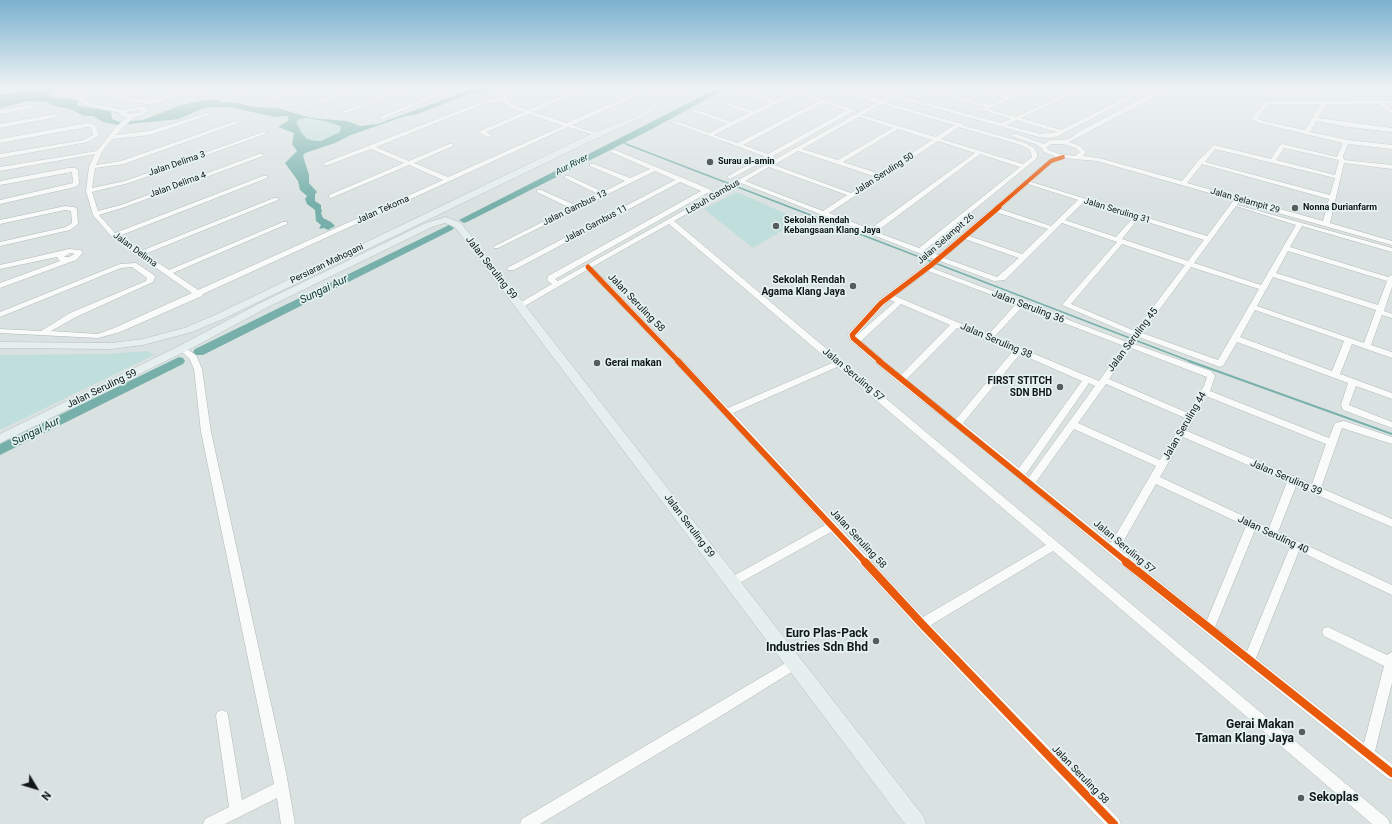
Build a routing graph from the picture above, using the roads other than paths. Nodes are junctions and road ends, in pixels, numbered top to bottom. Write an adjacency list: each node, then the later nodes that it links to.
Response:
1 (84, 126): 37 (street)
2 (93, 126): 52 (street)
3 (120, 126): 34 (street, Jalan Delima)
4 (168, 126): 34 (street)
5 (225, 126): 67 (street)
6 (424, 126): 43 (street)
7 (495, 126): 33 (street)
8 (566, 126): 76 (street, Jalan Tekoma)
9 (568, 126): 31 (street)
10 (616, 126): 31 (main road, Persiaran Mahogani)
11 (686, 126): 32 (street)
12 (727, 126): 32 (street)
13 (774, 126): 42 (street)
14 (822, 126): 53 (street)
15 (838, 126): 46 (street, Lebuh Gambus)
16 (955, 126): 35 (street, Jalan Seruling 50)
17 (962, 126): 65 (street)
18 (991, 126): 36 (street)
19 (1006, 126): 28 (street)
20 (1042, 126): 28 (street)
21 (1073, 126): 28 (street)
22 (1279, 126): 29 (street)
23 (1310, 126): 29 (street)
24 (1361, 126): 27 (street)
25 (898, 127): 35 (street); 59 (street)
26 (1093, 127): 39 (street)
27 (1392, 130)
28 (1062, 132)
29 (1306, 133): 45 (street)
30 (265, 134): 83 (street, Jalan Delima 3)
31 (596, 135): 150 (main road, Persiaran Mahogani)
32 (709, 135): 42 (street)
33 (489, 136)
34 (111, 137): 47 (street, Jalan Delima)
35 (936, 139): 49 (street); 70 (street, Jalan Seruling 50)
36 (1031, 140): 38 (street); 44 (street)
37 (0, 141)
38 (1050, 142): 39 (street); 44 (street)
39 (1074, 142): 50 (street)
40 (1346, 143): 57 (street)
41 (451, 145): 61 (street)
42 (738, 145): 53 (street)
43 (372, 147): 61 (street); 62 (street)
44 (1044, 147): 54 (street)
45 (1392, 147)
46 (798, 149): 56 (street, Lebuh Gambus); 59 (street)
47 (99, 152): 67 (street, Jalan Delima); 68 (street)
48 (614, 152): 69 (street)
49 (980, 152): 65 (street); 108 (street)
50 (1081, 154): 55 (street, Jalan Selampit 29); 79 (street, Jalan Selampit 29)
51 (260, 155): 97 (street, Jalan Delima 4)
52 (0, 156)
53 (768, 156): 56 (street); 72 (street)
54 (1050, 157): 55 (street, Jalan Selampit 26); 78 (street, Jalan Selampit 26)
55 (1063, 157)
56 (779, 160): 64 (street, Lebuh Gambus)
57 (1341, 160): 58 (street); 66 (street); 73 (street)
58 (1273, 161): 60 (street); 73 (street)
59 (839, 162): 70 (street)
60 (1200, 162): 79 (street); 89 (street)
61 (408, 163): 76 (street); 88 (street)
62 (326, 164)
63 (592, 165): 77 (street)
64 (769, 165): 81 (street, Lebuh Gambus); 87 (street)
65 (1024, 166): 93 (street)
66 (1392, 167)
67 (92, 168): 83 (street, Jalan Delima)
68 (0, 169)
69 (654, 169): 75 (street); 77 (street, Jalan Gambus 13)
70 (880, 176): 87 (street, Jalan Seruling 50)
71 (567, 177): 85 (street)
72 (730, 177)
73 (1338, 177): 89 (street)
74 (265, 178): 109 (street)
75 (681, 179): 82 (street); 126 (street, Jalan Gambus 11)
76 (449, 180): 133 (street, Jalan Tekoma)
77 (631, 181): 85 (street, Jalan Gambus 13)
78 (1026, 182): 91 (street, Jalan Seruling 31); 96 (street, Jalan Selampit 26)
79 (1184, 182): 94 (street, Jalan Selampit 29); 103 (street, Jalan Selampit 29)
80 (0, 183): 92 (street)
81 (735, 184): 86 (street, Lebuh Gambus); 98 (street)
82 (707, 190): 86 (street); 107 (street)
83 (89, 191): 97 (street, Jalan Delima)
84 (539, 191): 95 (street)
85 (603, 194): 95 (street, Jalan Gambus 13)
86 (717, 194): 100 (street, Lebuh Gambus)
87 (852, 195): 98 (street, Jalan Seruling 50)
88 (331, 196)
89 (1333, 198): 103 (street)
90 (276, 199): 120 (street)
91 (1082, 200): 99 (street, Jalan Seruling 31); 101 (street)
92 (0, 202)
93 (980, 202): 96 (street); 119 (street)
94 (1236, 202): 103 (street, Jalan Selampit 29); 105 (street, Jalan Selampit 29); 112 (street, Jalan Seruling 45)
95 (576, 208): 116 (street, Jalan Gambus 13)
96 (996, 208): 106 (street); 110 (street, Jalan Selampit 26)
97 (95, 214): 109 (street, Jalan Delima)
98 (823, 214): 108 (street)
99 (1137, 217): 112 (street, Jalan Seruling 31); 113 (street)
100 (670, 221): 111 (street, Lebuh Gambus); 155 (street, Jalan Seruling 57)
101 (1061, 221): 106 (street); 113 (street)
102 (0, 222): 115 (street)
103 (1327, 222): 114 (street, Jalan Selampit 29)
104 (285, 223): 127 (street)
105 (1300, 224): 117 (street); 118 (street, Jalan Selampit 29)
106 (1053, 229): 121 (street)
107 (632, 232): 111 (street); 130 (street)
108 (871, 232): 119 (street)
109 (114, 236): 120 (street, Jalan Delima)
110 (964, 236): 121 (street); 122 (street, Jalan Selampit 26)
111 (642, 237): 125 (street, Lebuh Gambus)
112 (1208, 239): 123 (street, Jalan Seruling 45)
113 (1119, 240): 123 (street); 148 (street)
114 (1392, 243)
115 (0, 244)
116 (496, 247)
117 (1286, 248): 128 (street); 129 (street)
118 (1392, 250)
119 (920, 251): 122 (street)
120 (139, 254): 127 (street, Jalan Delima)
121 (1023, 257): 122 (street)
122 (933, 263): 134 (street, Jalan Selampit 26); 136 (street, Jalan Seruling 36)
123 (1190, 264): 132 (street); 148 (street, Jalan Seruling 45)
124 (0, 267): 131 (street)
125 (588, 267): 130 (street, Lebuh Gambus); 163 (street, Jalan Seruling 58)
126 (511, 268)
127 (168, 273): 133 (street, Jalan Delima)
128 (1272, 274): 132 (street); 139 (street)
129 (1391, 281): 139 (street)
130 (558, 284): 137 (street, Lebuh Gambus)
131 (0, 286)
132 (1263, 288): 138 (street)
133 (199, 294): 144 (street, Jalan Tekoma)
134 (890, 297): 135 (street, Jalan Seruling 38); 145 (street, Jalan Selampit 26)
135 (900, 301): 142 (street, Jalan Seruling 38); 145 (street)
136 (1021, 303): 146 (street); 148 (street, Jalan Seruling 36)
137 (520, 305): 152 (main road, Jalan Seruling 59); 185 (main road, Jalan Seruling 59)
138 (1252, 307): 147 (street); 149 (street)
139 (1380, 311): 141 (street); 151 (street)
140 (0, 315): 144 (street)
141 (1392, 316)
142 (956, 324): 146 (street, Jalan Seruling 38); 158 (street)
143 (0, 331): 144 (street, Jalan Tekoma)
144 (41, 334)
145 (855, 336): 158 (street, Jalan Seruling 57)
146 (989, 338): 153 (street, Jalan Seruling 38)
147 (1235, 338): 148 (street); 156 (street)
148 (1133, 340): 159 (street, Jalan Seruling 45); 161 (street, Jalan Seruling 44)
149 (1348, 340): 151 (street); 156 (street)
150 (0, 345)
151 (1367, 346): 154 (street)
152 (182, 350): 169 (main road, Jalan Seruling 59); 196 (street)
153 (1019, 350): 157 (street, Jalan Seruling 38); 165 (street)
154 (1392, 355)
155 (839, 363): 163 (street); 182 (street, Jalan Seruling 57)
156 (1335, 375): 160 (street)
157 (1088, 379): 159 (street, Jalan Seruling 38); 173 (street)
158 (901, 380): 165 (street, Jalan Seruling 57)
159 (1102, 382): 164 (street, Jalan Seruling 38); 166 (street, Jalan Seruling 45)
160 (1353, 382): 162 (street); 167 (street)
161 (1204, 392): 164 (street, Jalan Seruling 44); 171 (street)
162 (1392, 396)
163 (727, 412): 180 (street, Jalan Seruling 58)
164 (1190, 417): 168 (street, Jalan Seruling 44)
165 (957, 424): 173 (street, Jalan Seruling 57)
166 (1072, 424): 172 (street); 176 (street, Jalan Seruling 45)
167 (1392, 425)
168 (1181, 432): 172 (street, Jalan Seruling 44); 175 (street, Jalan Seruling 39)
169 (0, 439)
170 (1392, 441): 171 (street)
171 (1332, 444): 177 (street)
172 (1163, 465): 174 (street, Jalan Seruling 44)
173 (1020, 474): 176 (street, Jalan Seruling 57)
174 (1155, 479): 179 (street, Jalan Seruling 40); 184 (street, Jalan Seruling 44)
175 (1293, 480): 177 (street, Jalan Seruling 39); 181 (street)
176 (1030, 482): 184 (street, Jalan Seruling 57)
177 (1315, 490): 178 (street, Jalan Seruling 39)
178 (1392, 523)
179 (1252, 525): 181 (street, Jalan Seruling 40); 188 (street)
180 (832, 526): 185 (street); 187 (street, Jalan Seruling 58)
181 (1272, 534): 183 (street, Jalan Seruling 40)
182 (1055, 545): 187 (street); 203 (street, Jalan Seruling 57)
183 (1296, 545): 186 (street, Jalan Seruling 40); 190 (street)
184 (1112, 551): 188 (street, Jalan Seruling 57)
185 (732, 582): 192 (main road, Jalan Seruling 59)
186 (1392, 590)
187 (922, 624): 202 (street, Jalan Seruling 58)
188 (1209, 628): 190 (street, Jalan Seruling 57)
189 (1328, 632): 191 (street)
190 (1249, 660): 194 (street, Jalan Seruling 57)
191 (1391, 661): 194 (street)
192 (794, 664): 200 (street); 201 (main road, Jalan Seruling 59)
193 (222, 716): 197 (street)
194 (1368, 753): 195 (street, Jalan Seruling 57)
195 (1392, 773)
196 (282, 788): 197 (street); 199 (street)
197 (236, 811): 198 (street)
198 (210, 824)
199 (288, 824)
200 (527, 824)
201 (917, 824)
202 (1114, 824)
203 (1382, 824)

